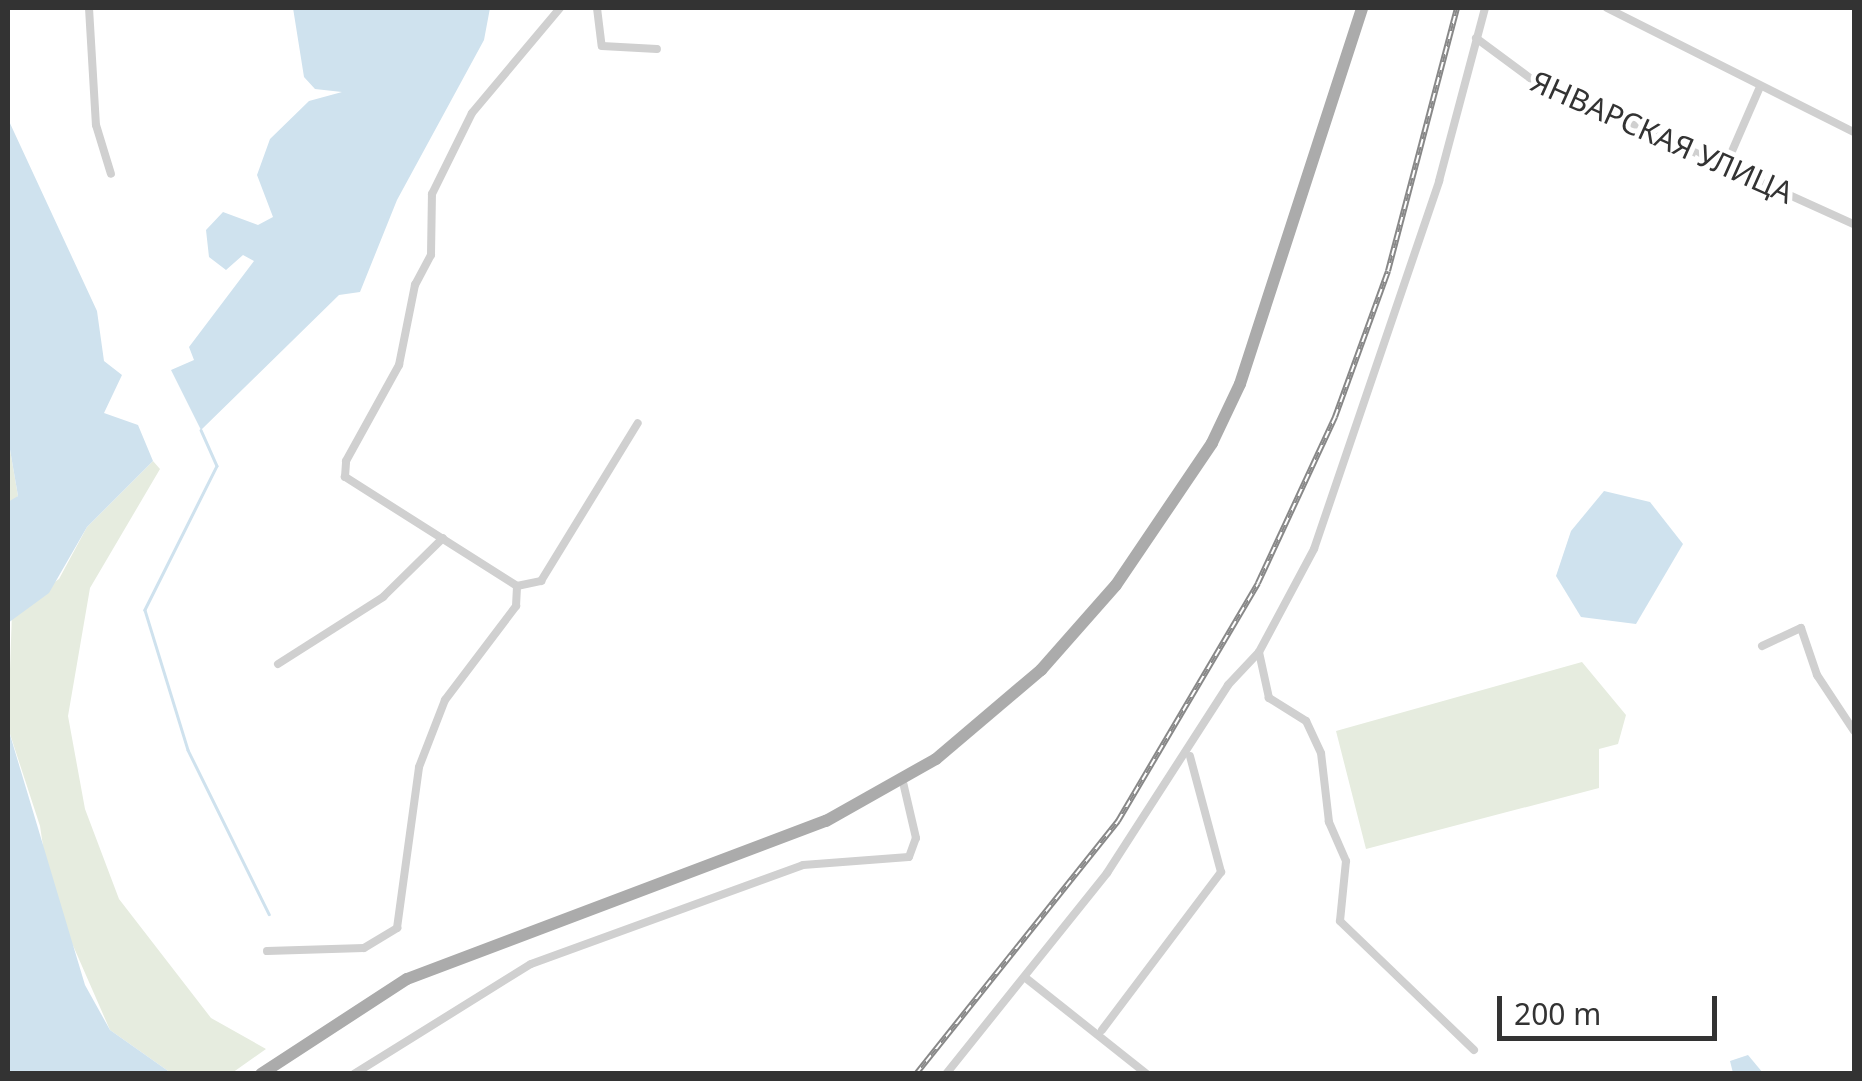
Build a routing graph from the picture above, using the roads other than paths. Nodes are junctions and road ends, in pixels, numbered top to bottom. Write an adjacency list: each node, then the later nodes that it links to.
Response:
1 (89, 8): 12 (street)
2 (560, 8): 15 (street)
3 (598, 8): 8 (street)
4 (1362, 8): 22 (main road)
5 (1485, 8): 7 (street)
6 (1607, 8): 9 (street)
7 (1476, 38): 11 (street, ЯНВАРСКАЯ УЛИЦА); 18 (street)
8 (657, 50)
9 (1759, 89): 10 (street); 11 (street)
10 (1854, 132)
11 (1726, 164): 13 (street, ЯНВАРСКАЯ УЛИЦА)
12 (111, 174)
13 (1854, 224)
14 (638, 423): 16 (street)
15 (442, 538): 16 (street); 19 (street)
16 (517, 586): 23 (street)
17 (1762, 646): 20 (street)
18 (1260, 652): 21 (street); 26 (street)
19 (278, 664)
20 (1854, 732)
21 (1190, 756): 24 (street); 25 (street)
22 (902, 778): 27 (main road); 28 (street)
23 (267, 950)
24 (1027, 978): 25 (street); 29 (street)
25 (1102, 1030): 30 (street)
26 (1474, 1050)
27 (260, 1074)
28 (354, 1074)
29 (946, 1074)
30 (1148, 1074)

